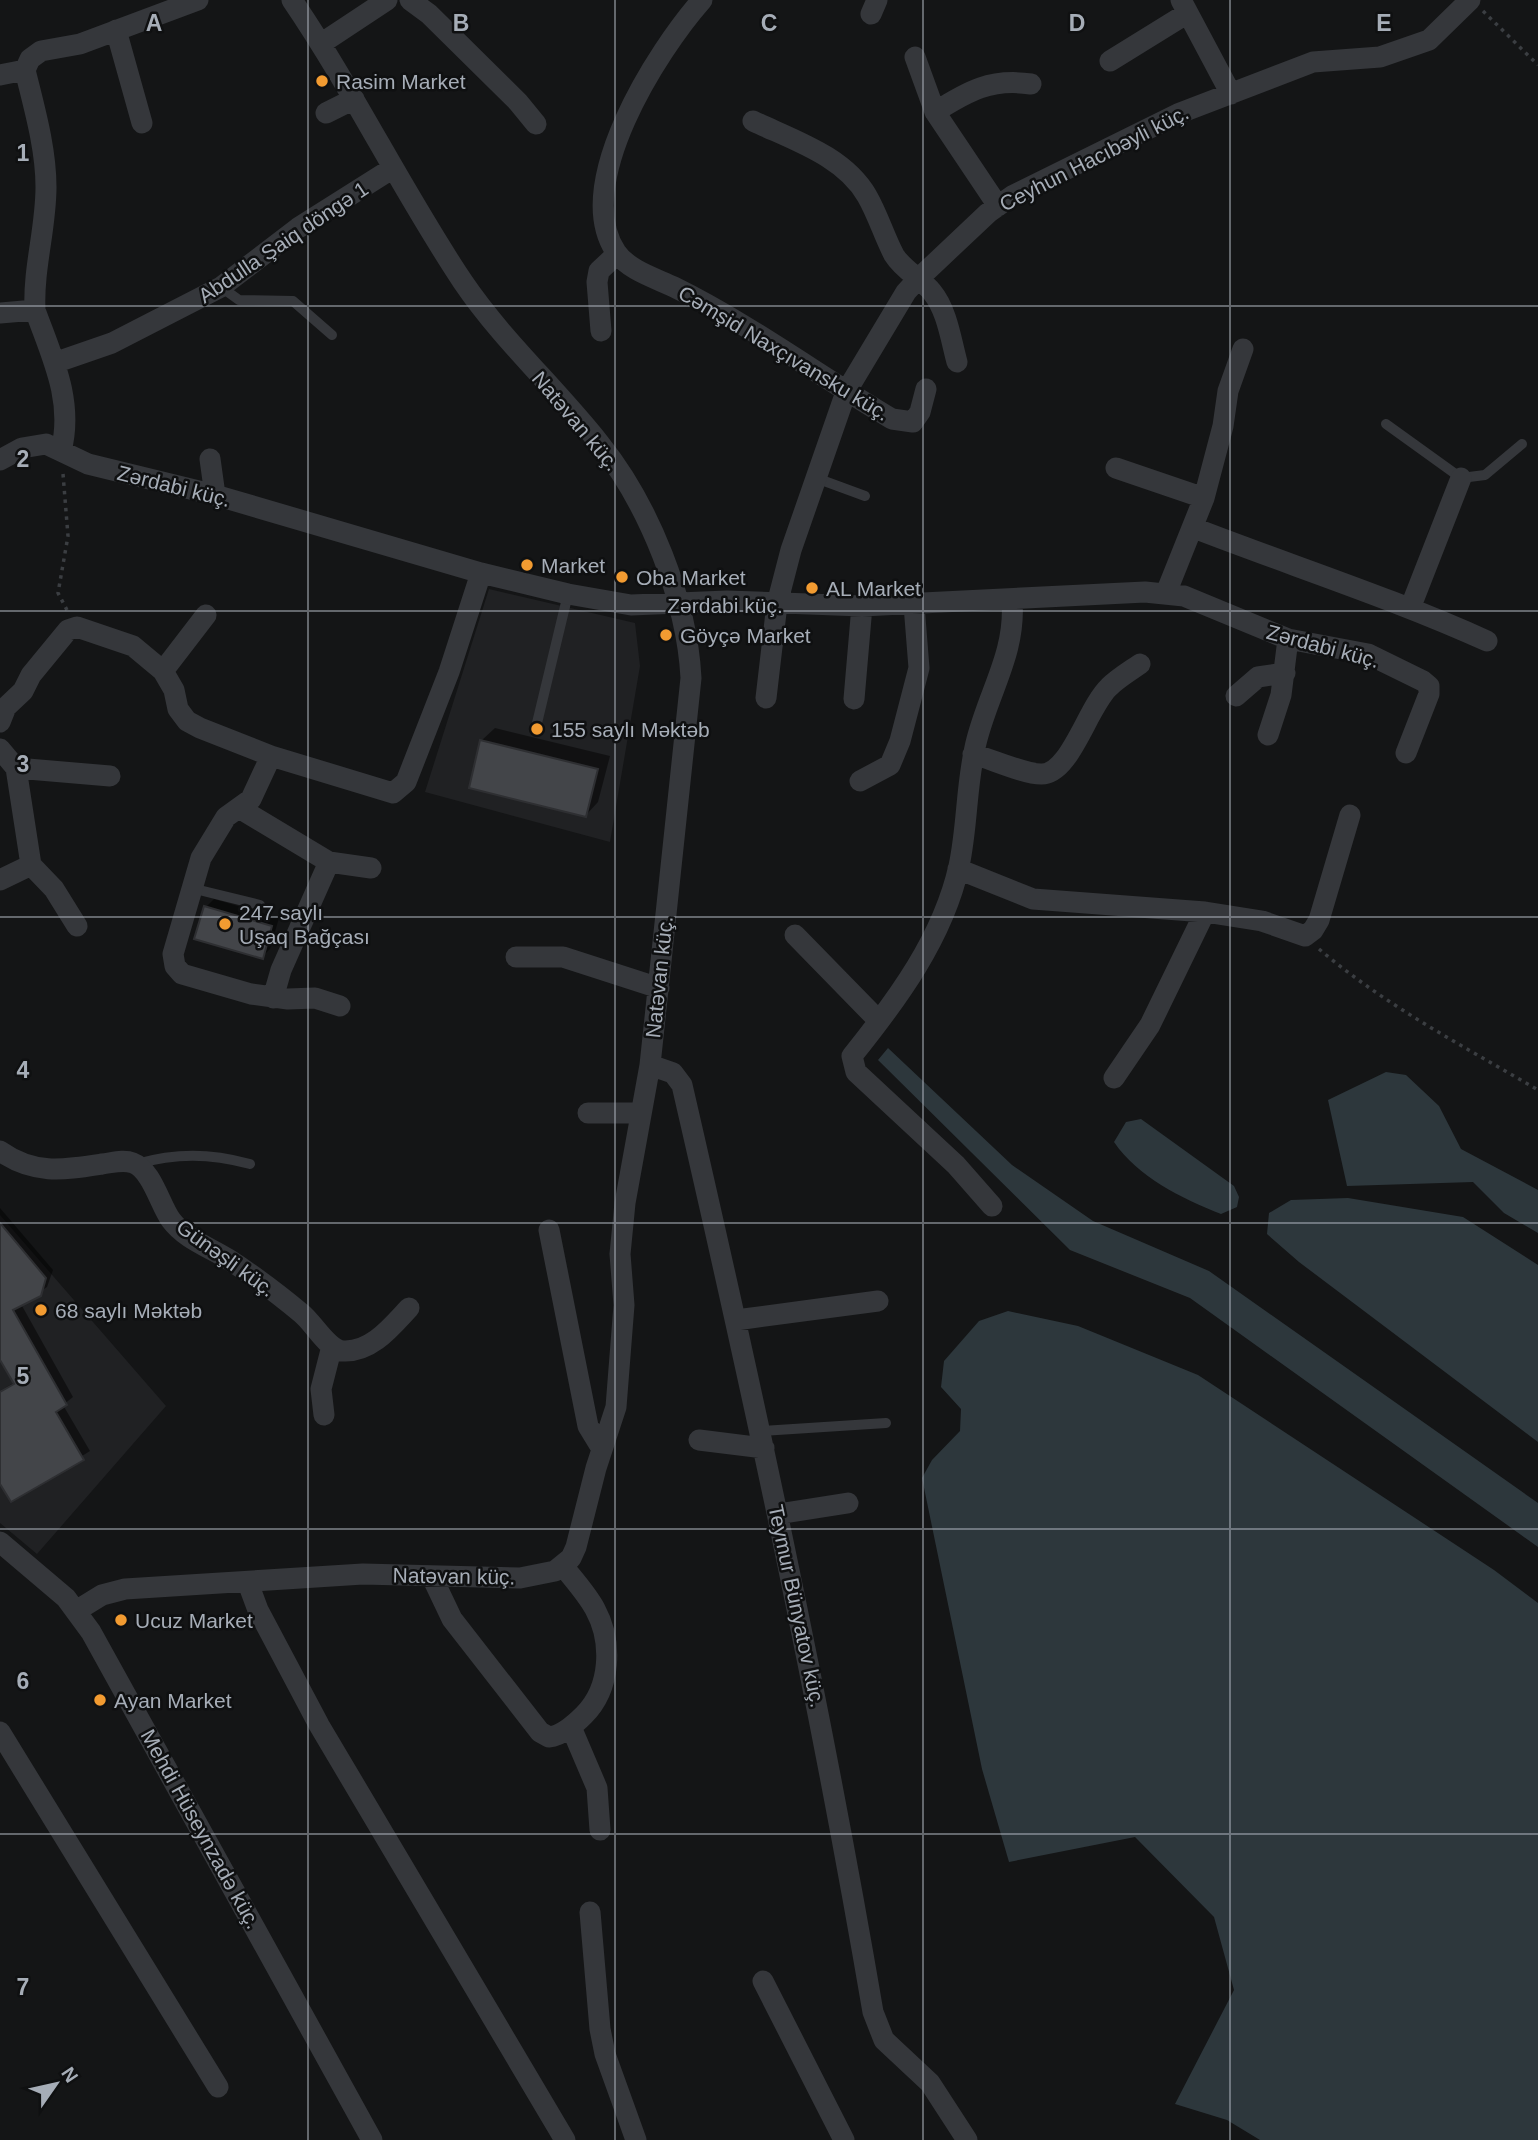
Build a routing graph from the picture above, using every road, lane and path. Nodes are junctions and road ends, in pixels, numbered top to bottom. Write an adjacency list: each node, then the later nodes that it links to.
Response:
1 (198, 0): 8 (street)
2 (292, 0): 9 (street, Natəvan küç.)
3 (387, 0): 9 (street)
4 (410, 0): 22 (street)
5 (702, 0): 25 (street)
6 (1476, 5): 12 (path); 16 (street, Ceyhun Hacıbəyli küç.)
7 (1184, 7): 11 (street); 16 (street)
8 (116, 30): 13 (street); 21 (street)
9 (321, 43): 17 (street, Natəvan küç.)
10 (915, 57): 18 (street)
11 (1110, 61)
12 (1538, 65)
13 (25, 70): 14 (street); 28 (street)
14 (0, 75)
15 (1031, 84): 18 (street)
16 (1231, 94): 24 (street, Ceyhun Hacıbəyli küç.)
17 (354, 99): 19 (street); 23 (street, Natəvan küç.)
18 (935, 112): 24 (street)
19 (326, 113)
20 (753, 121): 26 (street)
21 (142, 123)
22 (536, 124)
23 (393, 168): 27 (street, Abdulla Şaiq döngə 1); 54 (street, Natəvan küç.)
24 (998, 206): 26 (street, Ceyhun Hacıbəyli küç.)
25 (617, 254): 30 (street); 36 (street, Cəmşid Naxçıvansku küç.)
26 (917, 280): 34 (street); 36 (street, Ceyhun Hacıbəyli küç.)
27 (221, 287): 31 (lane); 33 (street, Abdulla Şaiq döngə 1)
28 (36, 310): 29 (street); 33 (street)
29 (0, 313)
30 (601, 331)
31 (332, 335)
32 (1243, 349): 47 (street)
33 (57, 362): 39 (street)
34 (957, 362)
35 (926, 389): 36 (street, Cəmşid Naxçıvansku küç.)
36 (846, 392): 43 (street, Ceyhun Hacıbəyli küç.)
37 (1386, 424): 44 (lane)
38 (1522, 444): 44 (lane)
39 (61, 451): 41 (street, Zərdabi küç.); 45 (street, Zərdabi küç.); 59 (path)
40 (210, 459): 45 (street)
41 (0, 460)
42 (1116, 468): 47 (street)
43 (816, 478): 46 (lane); 53 (street, Ceyhun Hacıbəyli küç.)
44 (1461, 478): 57 (street)
45 (215, 495): 49 (street, Zərdabi küç.)
46 (865, 496)
47 (1204, 498): 48 (street)
48 (1194, 528): 50 (street); 57 (street)
49 (481, 573): 51 (street, Zərdabi küç.); 74 (street)
50 (1166, 593): 52 (street, Zərdabi küç.); 60 (street, Zərdabi küç.)
51 (568, 594): 54 (street, Zərdabi küç.); 69 (lane)
52 (1012, 600): 55 (street, Zərdabi küç.); 73 (street)
53 (777, 604): 54 (street, Zərdabi küç.); 56 (street, Zərdabi küç.); 66 (street, Ceyhun Hacıbəyli küç.)
54 (679, 605): 92 (street, Natəvan küç.)
55 (914, 605): 56 (street, Zərdabi küç.); 77 (street)
56 (862, 606): 67 (street)
57 (1410, 606): 61 (street)
58 (206, 615): 63 (street)
59 (77, 626): 63 (street); 68 (street)
60 (1288, 639): 64 (street); 72 (street, Zərdabi küç.)
61 (1487, 641)
62 (1140, 664): 73 (street)
63 (163, 671): 74 (street)
64 (1284, 673): 65 (street); 70 (street)
65 (1236, 696)
66 (766, 698)
67 (854, 699)
68 (0, 722)
69 (537, 723)
70 (1268, 735)
71 (0, 749): 75 (street)
72 (1406, 753)
73 (973, 754): 83 (street)
74 (271, 756): 78 (street)
75 (16, 768): 76 (street); 81 (street)
76 (110, 776)
77 (860, 781)
78 (239, 808): 80 (street); 85 (street)
79 (1350, 815): 90 (street)
80 (329, 862): 82 (street); 93 (street)
81 (31, 865): 84 (street); 88 (street)
82 (371, 868)
83 (958, 869): 87 (street); 95 (street)
84 (0, 880)
85 (191, 888): 86 (lane); 93 (street)
86 (260, 905)
87 (1205, 912): 90 (street); 97 (street)
88 (77, 926)
89 (795, 935): 95 (street)
90 (1304, 936): 98 (path)
91 (516, 957): 92 (street)
92 (659, 988): 96 (street, Natəvan küç.)
93 (273, 998): 94 (street)
94 (340, 1006)
95 (879, 1021): 104 (street)
96 (650, 1065): 100 (street, Natəvan küç.); 108 (street, Teymur Bünyatov küç.)
97 (1114, 1078)
98 (1538, 1090)
99 (588, 1113): 100 (street)
100 (641, 1113): 114 (street, Natəvan küç.)
101 (0, 1151): 102 (street)
102 (136, 1164): 103 (lane); 109 (street, Günəşli küç.)
103 (250, 1164)
104 (992, 1206)
105 (549, 1230): 114 (street)
106 (878, 1301): 108 (street)
107 (409, 1308): 109 (street)
108 (736, 1320): 113 (street, Teymur Bünyatov küç.)
109 (331, 1346): 110 (street)
110 (324, 1415)
111 (886, 1423): 113 (lane)
112 (699, 1440): 113 (street)
113 (762, 1440): 116 (street, Teymur Bünyatov küç.)
114 (602, 1450): 118 (street, Natəvan küç.)
115 (848, 1503): 116 (street)
116 (778, 1514): 132 (street, Teymur Bünyatov küç.)
117 (0, 1542): 121 (street, Mehdi Hüseynzadə küç.)
118 (563, 1566): 119 (street, Natəvan küç.); 122 (street)
119 (432, 1577): 120 (street, Natəvan küç.); 122 (street)
120 (248, 1583): 121 (street, Natəvan küç.); 129 (street)
121 (76, 1611): 128 (street, Mehdi Hüseynzadə küç.)
122 (571, 1727): 124 (street)
123 (0, 1732): 127 (street)
124 (600, 1830)
125 (590, 1912): 130 (street)
126 (763, 1981): 131 (street)
127 (218, 2087)
128 (372, 2140)
129 (565, 2140)
130 (636, 2140)
131 (844, 2140)
132 (967, 2140)

